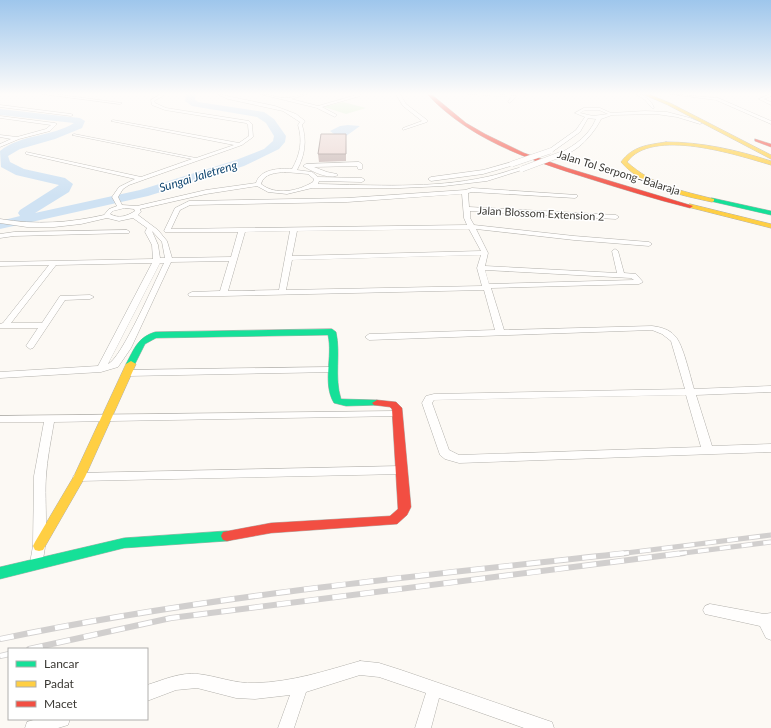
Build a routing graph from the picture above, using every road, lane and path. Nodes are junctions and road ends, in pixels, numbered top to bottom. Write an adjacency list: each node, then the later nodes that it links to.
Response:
1 (50, 128): 15 (street)
2 (152, 128): 16 (street)
3 (250, 128): 16 (street)
4 (301, 128): 23 (street)
5 (470, 128): 43 (main road, Jalan Tol Serpong–Balaraja)
6 (487, 128): 40 (main road, Jalan Tol Serpong–Balaraja)
7 (579, 128): 27 (street, bridge)
8 (594, 128): 30 (street, bridge)
9 (713, 128): 12 (street)
10 (715, 128): 12 (main road)
11 (732, 128): 18 (main road)
12 (727, 134): 20 (main road)
13 (74, 135): 21 (street)
14 (0, 136): 15 (street)
15 (17, 138): 17 (street)
16 (240, 144): 21 (street)
17 (0, 146)
18 (771, 147)
19 (28, 153): 25 (street)
20 (771, 157)
21 (196, 159): 25 (street)
22 (771, 163): 36 (main road)
23 (294, 170): 26 (street); 29 (street)
24 (360, 177): 24 (street); 26 (street); 28 (street)
25 (141, 178): 33 (street)
26 (317, 179): 30 (street)
27 (423, 179)
28 (368, 180)
29 (258, 184): 30 (street); 34 (street)
30 (312, 186)
31 (465, 192): 32 (street); 35 (street); 47 (street)
32 (575, 196)
33 (117, 202): 34 (street); 37 (street)
34 (137, 208): 38 (street)
35 (466, 209): 39 (street, Jalan Blossom Extension 2); 44 (street)
36 (771, 213)
37 (108, 216): 38 (street); 42 (street)
38 (133, 216): 45 (street)
39 (616, 217)
40 (771, 219)
41 (0, 221): 42 (street)
42 (22, 225): 49 (street)
43 (771, 226)
44 (472, 227): 46 (street); 50 (street); 52 (street)
45 (150, 229): 55 (street); 56 (street)
46 (294, 229): 47 (street); 53 (street)
47 (242, 230): 54 (street)
48 (127, 232): 49 (street)
49 (2, 235)
50 (649, 244)
51 (615, 251): 60 (street)
52 (485, 253): 53 (street); 59 (street)
53 (289, 258): 62 (street)
54 (233, 259): 55 (street); 64 (street)
55 (169, 260): 56 (street); 71 (street)
56 (157, 261): 57 (street); 71 (street)
57 (54, 263): 58 (street); 67 (street)
58 (0, 264)
59 (481, 268): 60 (street); 61 (street)
60 (621, 276): 61 (street)
61 (486, 287): 62 (street); 68 (street)
62 (282, 292): 64 (street)
63 (192, 294): 64 (street)
64 (223, 294)
65 (90, 297): 66 (street)
66 (44, 325): 67 (street); 70 (street)
67 (3, 326)
68 (500, 332): 69 (street); 76 (street)
69 (369, 337)
70 (30, 346)
71 (102, 369): 74 (street)
72 (332, 370): 73 (street); 73 (main road); 77 (main road)
73 (128, 373): 80 (main road)
74 (0, 374)
75 (771, 389): 76 (street)
76 (690, 392): 82 (street); 82 (street)
77 (397, 414): 80 (street); 83 (main road)
78 (50, 418): 79 (street); 80 (street); 85 (street)
79 (0, 419)
80 (107, 419): 84 (main road)
81 (771, 448): 82 (street)
82 (708, 451)
83 (402, 470): 84 (street); 86 (main road)
84 (79, 477): 85 (main road)
85 (39, 546): 86 (street)
86 (36, 563): 87 (main road)
87 (0, 572)
88 (710, 610): 89 (street)
89 (767, 619): 90 (street)
90 (771, 633)
91 (300, 686): 92 (street); 93 (street); 96 (street)
92 (434, 690): 97 (street); 98 (street)
93 (148, 693)
94 (59, 720): 95 (street)
95 (34, 728)
96 (286, 728)
97 (423, 728)
98 (546, 728)

